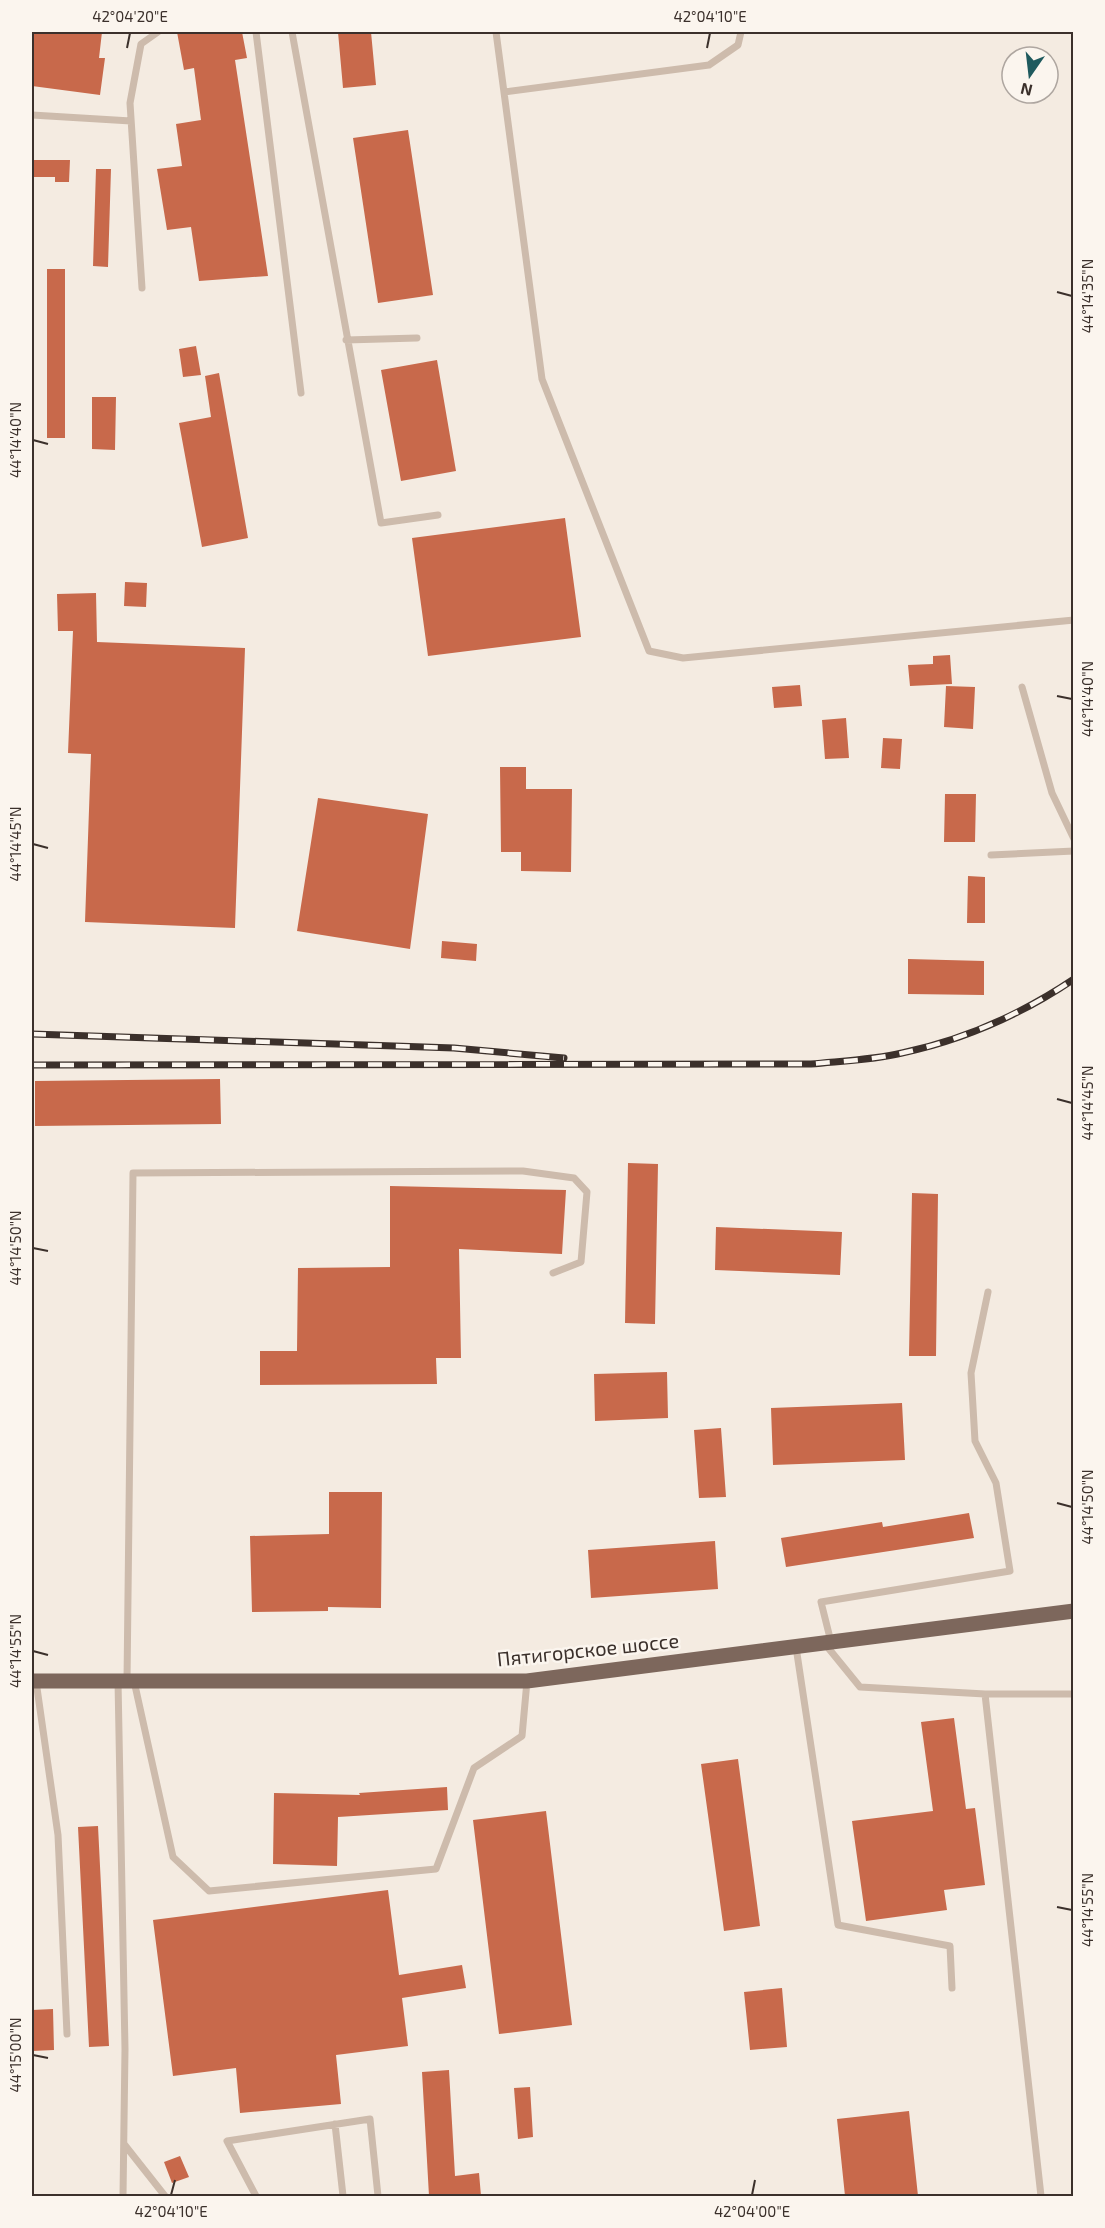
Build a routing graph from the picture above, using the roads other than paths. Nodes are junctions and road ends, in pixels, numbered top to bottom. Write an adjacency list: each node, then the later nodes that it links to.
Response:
1 (158, 32): 8 (lane)
2 (256, 32): 12 (lane)
3 (292, 32): 11 (lane)
4 (496, 32): 6 (lane)
5 (741, 32): 6 (lane)
6 (504, 92): 14 (lane)
7 (32, 115): 8 (lane)
8 (131, 121): 9 (lane)
9 (142, 288)
10 (417, 338): 11 (lane)
11 (346, 340): 13 (lane)
12 (302, 393)
13 (438, 514)
14 (1074, 620)
15 (1022, 687): 16 (lane)
16 (1074, 839)
17 (1074, 850): 18 (lane)
18 (991, 855)
19 (553, 1273): 25 (lane)
20 (988, 1292): 22 (lane)
21 (1074, 1611): 22 (main road, Пятигорское шоссе)
22 (828, 1643): 23 (main road, Пятигорское шоссе); 27 (lane)
23 (796, 1647): 26 (main road, Пятигорское шоссе); 29 (lane)
24 (34, 1681): 25 (main road, Пятигорское шоссе); 30 (lane)
25 (127, 1681): 26 (main road, Пятигорское шоссе); 26 (lane); 32 (lane)
26 (526, 1681)
27 (986, 1694): 28 (lane); 38 (lane)
28 (1074, 1694)
29 (952, 1988)
30 (67, 2034)
31 (335, 2124): 35 (lane); 36 (lane); 37 (lane)
32 (124, 2144): 33 (lane); 34 (lane)
33 (123, 2196)
34 (165, 2196)
35 (255, 2196)
36 (343, 2196)
37 (378, 2196)
38 (1041, 2196)

